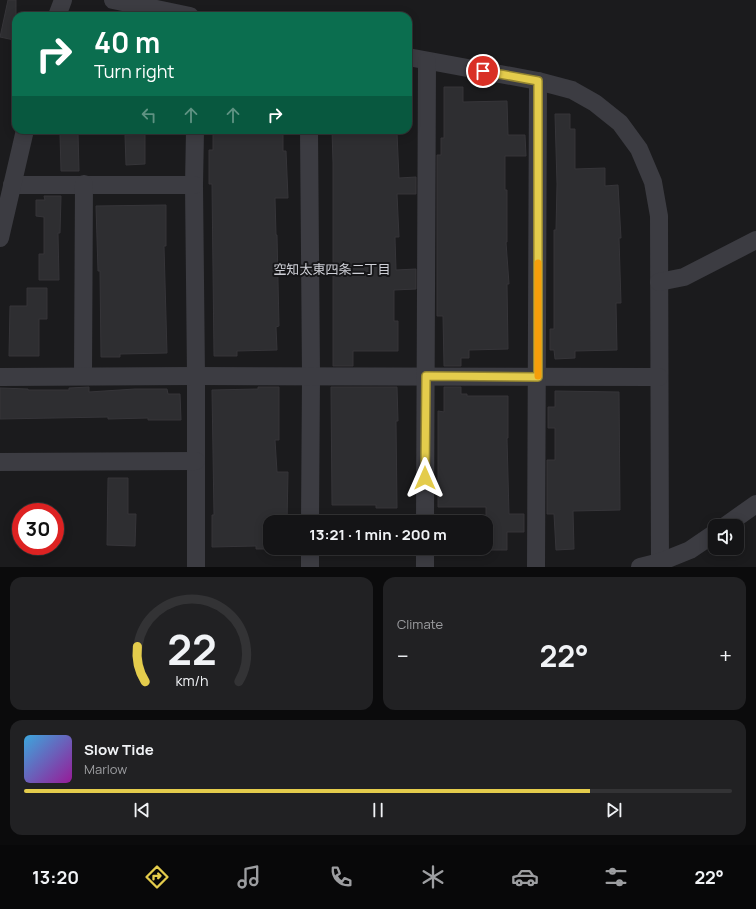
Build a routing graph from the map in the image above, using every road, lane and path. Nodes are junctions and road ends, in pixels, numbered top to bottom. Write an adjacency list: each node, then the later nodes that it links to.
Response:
1 (63, 0): 3 (street)
2 (113, 0): 4 (street)
3 (58, 12)
4 (171, 12)
5 (412, 58): 6 (street)
6 (427, 61): 7 (street); 20 (street)
7 (538, 81): 16 (street); 22 (street)
8 (23, 134): 12 (street)
9 (195, 134): 13 (street)
10 (309, 134): 19 (street)
11 (84, 184): 12 (street); 13 (street); 17 (street)
12 (12, 185): 14 (street)
13 (194, 185): 18 (street)
14 (0, 238)
15 (756, 240): 16 (street)
16 (659, 282): 23 (street)
17 (83, 376): 18 (street); 21 (street)
18 (196, 376): 19 (street); 24 (street)
19 (311, 376): 20 (street); 27 (street)
20 (426, 376): 22 (street); 28 (street)
21 (0, 377)
22 (538, 377): 23 (street); 37 (street)
23 (659, 378): 33 (street)
24 (196, 461): 25 (street); 34 (street)
25 (0, 462)
26 (756, 504): 29 (street)
27 (310, 515)
28 (425, 515)
29 (735, 519)
30 (708, 538): 33 (street)
31 (310, 555): 35 (street)
32 (425, 555): 36 (street)
33 (660, 565): 38 (street)
34 (196, 567)
35 (310, 567)
36 (425, 567)
37 (536, 567)
38 (640, 567)

